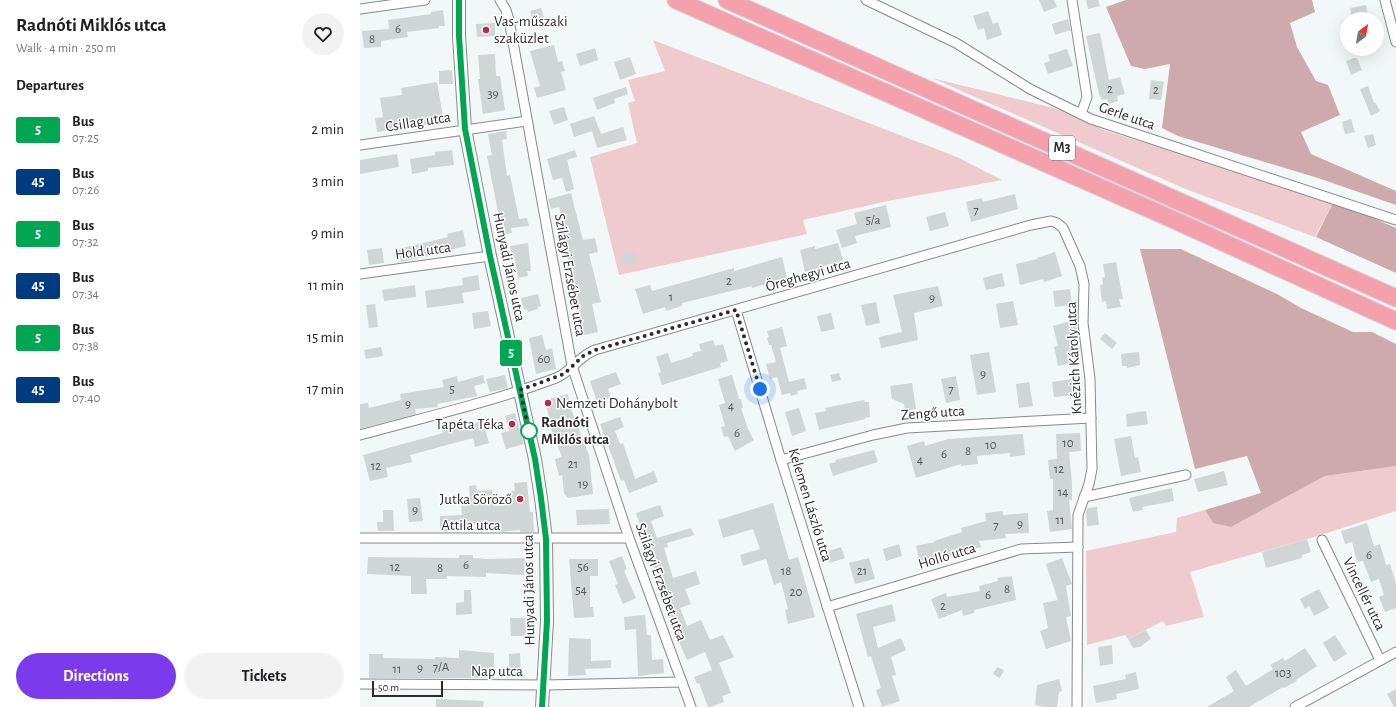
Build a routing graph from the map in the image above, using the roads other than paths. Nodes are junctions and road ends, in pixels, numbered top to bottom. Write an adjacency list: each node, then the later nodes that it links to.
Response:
1 (425, 0): 9 (street)
2 (459, 0): 13 (street, Hunyadi János utca)
3 (500, 0): 12 (street, Szilágyi Erzsébet utca)
4 (676, 0): 21 (highway, M3)
5 (727, 0): 19 (highway, M3)
6 (866, 0): 11 (street, Gerle utca)
7 (1072, 0): 11 (street)
8 (1385, 0): 10 (street)
9 (360, 9)
10 (1396, 42)
11 (1081, 114): 15 (street, Gerle utca)
12 (527, 121): 13 (street, Csillag utca); 22 (street, Szilágyi Erzsébet utca)
13 (465, 129): 14 (street, Csillag utca); 17 (street, Hunyadi János utca)
14 (360, 145)
15 (1396, 220)
16 (1057, 222): 20 (street, Öreghegyi utca); 24 (street, Knézich Károly utca)
17 (490, 256): 18 (street, Hold utca); 23 (street, Hunyadi János utca)
18 (360, 274)
19 (1396, 298)
20 (736, 310): 22 (street, Öreghegyi utca); 26 (street, Kelemen László utca)
21 (1396, 321)
22 (572, 366): 23 (street); 30 (street, Szilágyi Erzsébet utca)
23 (520, 390): 25 (street); 31 (street, Hunyadi János utca)
24 (1091, 418): 26 (street, Zengő utca); 28 (street, Knézich Károly utca)
25 (360, 435)
26 (781, 460): 34 (street, Kelemen László utca)
27 (1186, 475): 28 (street)
28 (1084, 497): 33 (street, Knézich Károly utca)
29 (360, 538): 31 (street, Attila utca)
30 (629, 538): 31 (street, Attila utca); 37 (street, Szilágyi Erzsébet utca)
31 (546, 539): 39 (street, Hunyadi János utca)
32 (1322, 540): 36 (street, Vincellér utca)
33 (1078, 547): 34 (street, Holló utca); 43 (street, Knézich Károly utca)
34 (827, 607): 42 (street, Kelemen László utca)
35 (1396, 652): 36 (street)
36 (1380, 660): 44 (street)
37 (682, 682): 39 (street, Nap utca); 41 (street, Szilágyi Erzsébet utca)
38 (360, 684): 39 (street, Nap utca)
39 (545, 685): 40 (street, Hunyadi János utca)
40 (542, 707)
41 (691, 707)
42 (859, 707)
43 (1077, 707)
44 (1295, 707)

